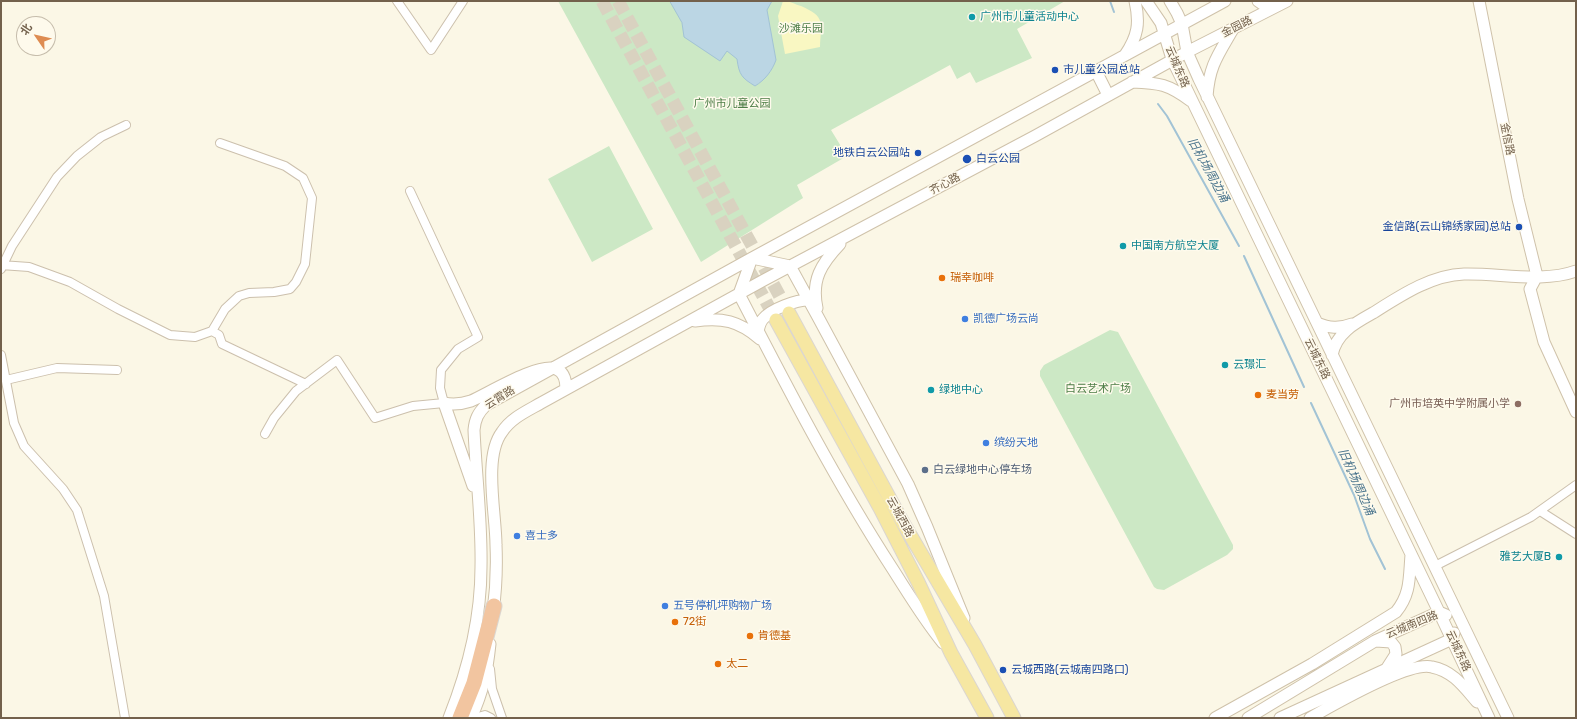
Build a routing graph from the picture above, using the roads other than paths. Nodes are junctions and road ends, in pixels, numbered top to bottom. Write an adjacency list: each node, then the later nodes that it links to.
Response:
1 (397, 1): 2 (street)
2 (463, 1)
3 (1135, 1): 15 (main road)
4 (1146, 1): 13 (main road, 云城东路)
5 (1170, 1): 11 (main road, 云城东路)
6 (1225, 1): 11 (main road)
7 (1258, 1): 10 (main road)
8 (1479, 1): 32 (main road, 金信路)
9 (1486, 1): 32 (main road, 金信路)
10 (1283, 3): 12 (main road, 金园路)
11 (1182, 24): 13 (main road); 14 (main road, 云城东路)
12 (1233, 29): 14 (main road, 金园路); 20 (main road)
13 (1165, 34): 15 (main road); 16 (main road, 云城东路)
14 (1187, 52): 16 (main road, 齐心路); 20 (main road, 云城东路)
15 (1125, 55): 17 (main road)
16 (1172, 59): 18 (main road, 齐心路); 21 (main road, 云城东路)
17 (1096, 71): 19 (main road); 28 (main road)
18 (1131, 82): 19 (main road, 齐心路); 21 (main road)
19 (1108, 95): 27 (main road, 齐心路)
20 (1207, 97): 23 (main road, 云城东路)
21 (1193, 102): 24 (main road, 云城东路)
22 (126, 125): 30 (street)
23 (1224, 131): 24 (main road); 33 (main road, 云城东路)
24 (1210, 138): 34 (main road, 云城东路)
25 (220, 143): 44 (street)
26 (410, 191): 53 (street)
27 (847, 236): 29 (main road, 齐心路); 38 (main road)
28 (752, 258): 29 (main road); 35 (main road); 48 (main road, 云霄路)
29 (790, 266): 35 (main road, 齐心路); 36 (main road)
30 (1, 267): 44 (street)
31 (1576, 271): 32 (main road)
32 (1537, 276): 41 (main road); 54 (main road)
33 (1297, 281): 34 (main road); 40 (main road, 云城东路)
34 (1283, 289): 61 (main road, 云城东路)
35 (739, 294): 42 (main road); 43 (main road)
36 (809, 300): 38 (main road); 43 (main road)
37 (789, 313): 69 (main road, 云城西路)
38 (818, 317): 69 (main road)
39 (776, 320): 70 (main road, 云城西路)
40 (1318, 323): 41 (main road); 46 (main road, 云城东路)
41 (1355, 323): 46 (main road)
42 (676, 329): 45 (main road); 52 (main road)
43 (758, 330): 45 (main road)
44 (212, 331): 51 (street)
45 (764, 342): 70 (main road)
46 (1332, 355): 60 (main road, 云城东路)
47 (1, 356): 50 (street)
48 (551, 368): 52 (main road); 53 (main road); 57 (main road, 云霄路)
49 (117, 370): 50 (street)
50 (6, 380): 76 (street)
51 (306, 384): 53 (street); 55 (street)
52 (566, 389): 63 (main road)
53 (444, 403): 57 (main road)
54 (1576, 412)
55 (265, 434)
56 (1576, 485): 58 (street)
57 (477, 497): 77 (main road, 云霄路)
58 (1540, 511): 59 (street); 62 (street)
59 (1576, 534)
60 (1421, 538): 61 (main road); 62 (main road, 云城东路)
61 (1409, 550): 64 (main road, 云城东路); 71 (main road)
62 (1435, 566): 65 (main road, 云城东路)
63 (494, 606): 66 (main road); 78 (highway)
64 (1439, 612): 65 (main road, 云城南四路); 67 (main road, 云城东路); 68 (main road, 云城南四路)
65 (1460, 620): 67 (main road); 74 (main road, 云城东路)
66 (491, 637): 79 (main road); 82 (street)
67 (1452, 639): 72 (main road); 75 (main road, 云城东路)
68 (1375, 640): 71 (main road); 72 (main road); 86 (main road, 云城南四路)
69 (975, 645): 84 (main road, 云城西路)
70 (951, 653): 83 (main road, 云城西路)
71 (1312, 664): 85 (main road)
72 (1386, 669): 73 (main road); 87 (main road)
73 (1339, 702): 75 (main road); 88 (main road)
74 (1506, 714): 75 (main road)
75 (1488, 717)
76 (125, 718)
77 (449, 718)
78 (460, 718)
79 (471, 718)
80 (474, 718): 81 (street)
81 (492, 718)
82 (502, 718)
83 (987, 718)
84 (1014, 718)
85 (1215, 718)
86 (1248, 718)
87 (1280, 718)
88 (1310, 718)

